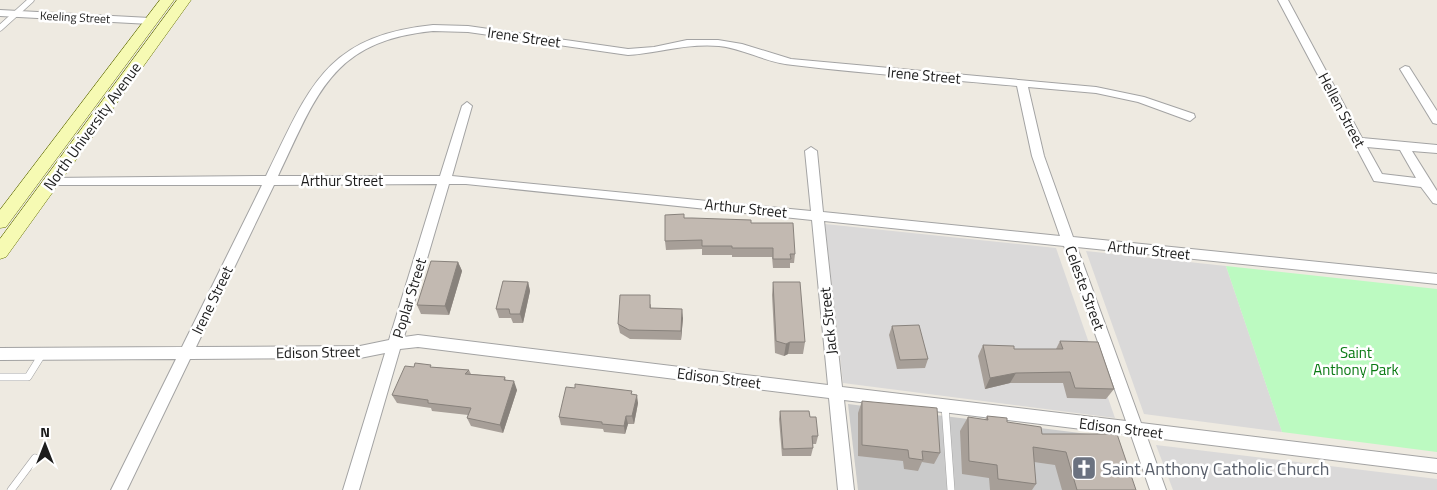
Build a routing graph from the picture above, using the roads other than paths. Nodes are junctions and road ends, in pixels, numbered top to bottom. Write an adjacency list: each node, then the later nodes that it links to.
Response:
1 (32, 0): 6 (lane)
2 (167, 0): 7 (main road, North University Avenue)
3 (184, 0): 20 (main road, North University Avenue)
4 (1283, 0): 14 (street, Hellen Street)
5 (0, 12): 6 (street, Keeling Street)
6 (16, 14): 7 (street, Keeling Street); 8 (lane)
7 (150, 22): 24 (main road, North University Avenue)
8 (0, 28)
9 (1405, 69): 13 (street)
10 (1022, 84): 12 (street, Irene Street); 18 (street, Irene Street); 25 (street, Celeste Street)
11 (467, 106): 19 (street, Poplar Street)
12 (1190, 117)
13 (1437, 120)
14 (1358, 142): 15 (street); 21 (street, Hellen Street)
15 (1404, 146): 16 (street); 21 (street)
16 (1437, 149)
17 (811, 151): 23 (street, Jack Street)
18 (270, 180): 19 (street, Arthur Street); 20 (street, Arthur Street); 30 (street, Irene Street)
19 (444, 180): 23 (street, Arthur Street); 28 (street, Poplar Street)
20 (52, 181): 26 (main road, North University Avenue)
21 (1425, 183): 22 (street)
22 (1437, 200)
23 (817, 215): 25 (street, Arthur Street); 33 (street, Jack Street)
24 (0, 222)
25 (1068, 242): 27 (street, Arthur Street); 35 (street, Celeste Street)
26 (0, 252)
27 (1437, 279)
28 (394, 344): 30 (street, Edison Street); 33 (street, Edison Street); 40 (street, Poplar Street)
29 (44, 353): 30 (street, Edison Street); 31 (street, Edison Street); 32 (lane)
30 (186, 353): 39 (street, Irene Street)
31 (0, 354)
32 (0, 378)
33 (835, 392): 34 (street, Edison Street); 41 (street, Jack Street)
34 (945, 406): 35 (street, Edison Street); 42 (lane)
35 (1137, 429): 37 (street, Edison Street); 43 (street, Celeste Street)
36 (35, 458): 38 (lane)
37 (1437, 466)
38 (11, 490)
39 (119, 490)
40 (351, 490)
41 (846, 490)
42 (951, 490)
43 (1158, 490)

